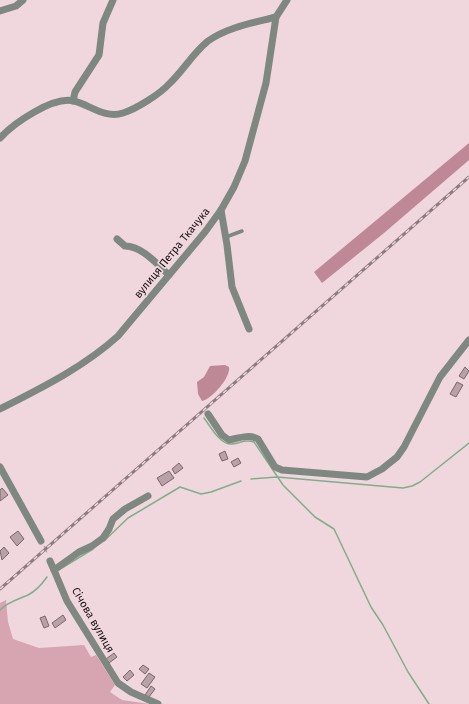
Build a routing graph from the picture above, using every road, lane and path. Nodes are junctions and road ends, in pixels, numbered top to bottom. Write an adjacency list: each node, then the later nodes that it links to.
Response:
1 (23, 0): 4 (street)
2 (113, 0): 6 (street)
3 (287, 0): 5 (street, вулиця Петра Ткачука)
4 (0, 11)
5 (276, 17): 6 (street); 8 (street, вулиця Петра Ткачука)
6 (73, 101): 7 (street)
7 (0, 138)
8 (221, 210): 10 (street); 12 (street, вулиця Петра Ткачука)
9 (242, 231): 10 (lane)
10 (226, 237): 13 (street)
11 (117, 239): 12 (street)
12 (169, 275): 15 (street, вулиця Петра Ткачука)
13 (249, 329)
14 (469, 340): 16 (street)
15 (0, 409)
16 (208, 414)
17 (0, 468): 19 (street)
18 (148, 496): 21 (street)
19 (41, 541): 20 (path)
20 (50, 561): 21 (street, Січова вулиця)
21 (54, 570): 22 (street, Січова вулиця)
22 (158, 704)

